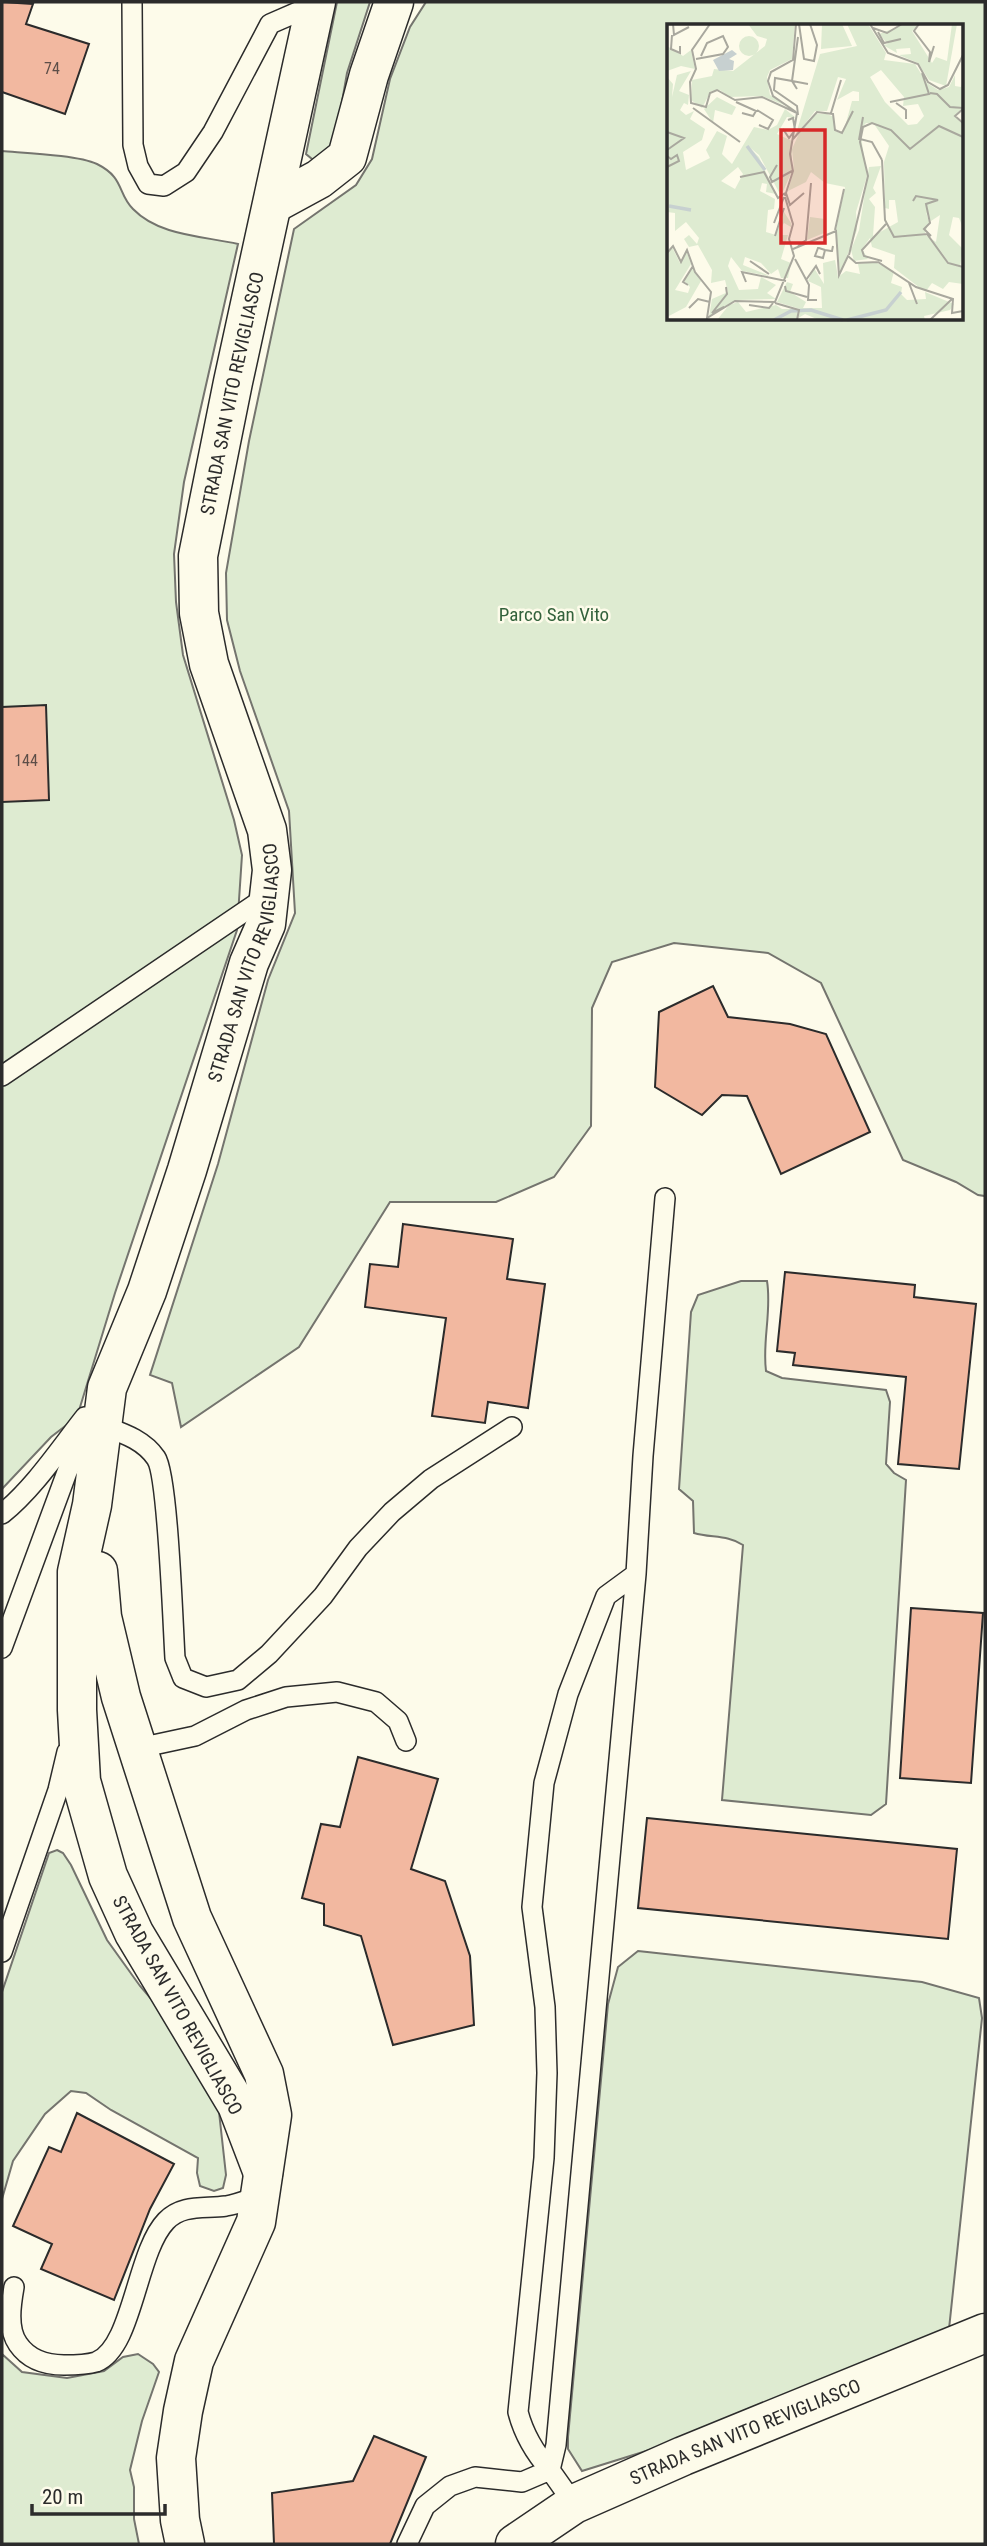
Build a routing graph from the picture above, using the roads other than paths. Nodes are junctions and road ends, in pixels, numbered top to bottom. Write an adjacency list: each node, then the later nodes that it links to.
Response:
1 (132, 2): 3 (lane)
2 (394, 2): 4 (street)
3 (315, 3): 4 (street, STRADA SAN VITO REVIGLIASCO)
4 (273, 204): 5 (street, STRADA SAN VITO REVIGLIASCO)
5 (270, 895): 6 (lane); 8 (street, STRADA SAN VITO REVIGLIASCO)
6 (2, 1076)
7 (665, 1198): 13 (lane)
8 (107, 1388): 9 (street, STRADA SAN VITO REVIGLIASCO); 12 (lane); 14 (lane)
9 (101, 1425): 10 (lane); 11 (street, STRADA SAN VITO REVIGLIASCO)
10 (512, 1427)
11 (92, 1505): 15 (street, STRADA SAN VITO REVIGLIASCO); 17 (street, STRADA SAN VITO REVIGLIASCO)
12 (2, 1514)
13 (636, 1574): 22 (lane); 22 (lane)
14 (2, 1648)
15 (76, 1710): 18 (lane); 19 (street, STRADA SAN VITO REVIGLIASCO)
16 (406, 1741): 17 (lane)
17 (139, 1748): 19 (street, STRADA SAN VITO REVIGLIASCO)
18 (2, 1952)
19 (262, 2184): 20 (lane); 24 (street, STRADA SAN VITO REVIGLIASCO)
20 (14, 2287)
21 (985, 2333): 23 (street, STRADA SAN VITO REVIGLIASCO)
22 (550, 2470): 23 (lane); 25 (lane)
23 (574, 2504): 26 (street, STRADA SAN VITO REVIGLIASCO)
24 (185, 2544)
25 (407, 2544)
26 (514, 2544)

